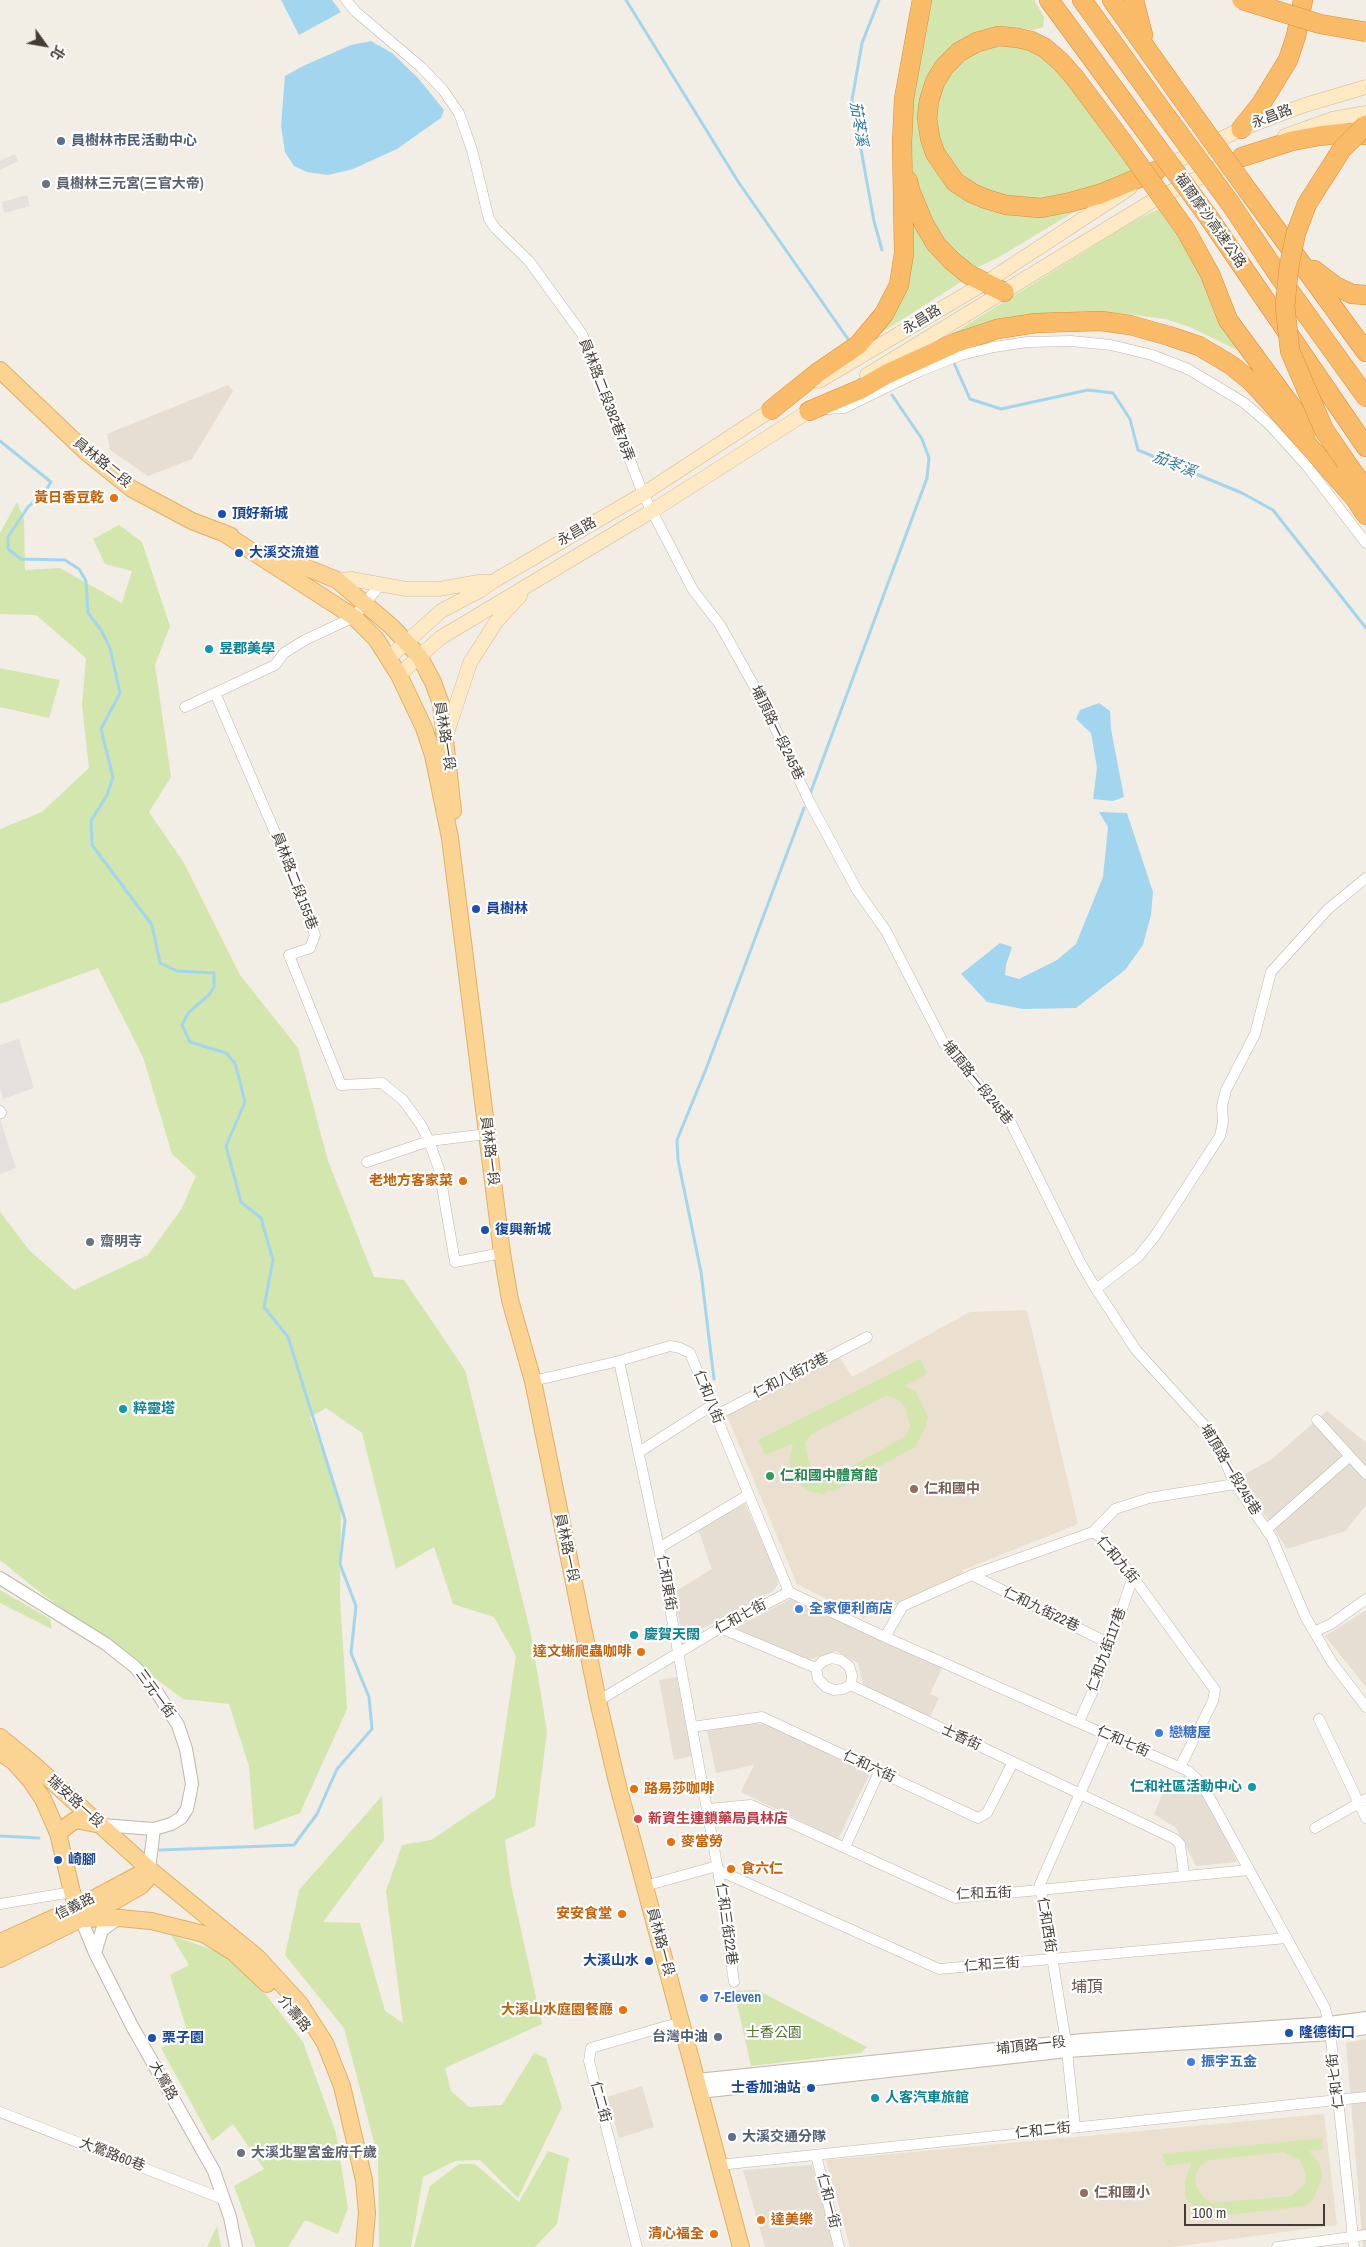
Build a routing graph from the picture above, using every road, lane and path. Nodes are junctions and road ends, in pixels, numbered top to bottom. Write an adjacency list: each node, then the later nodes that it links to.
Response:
1 (346, 0): 30 (street, 員林路二段382巷78弄)
2 (922, 0): 16 (highway)
3 (1049, 0): 28 (highway, 福爾摩沙高速公路, bridge)
4 (1082, 0): 25 (highway, 福爾摩沙高速公路, bridge)
5 (1112, 0): 10 (highway)
6 (1134, 0): 10 (highway)
7 (1242, 0): 9 (highway, bridge)
8 (1303, 0): 14 (highway)
9 (1366, 32)
10 (1155, 61): 19 (highway, bridge)
11 (1366, 87): 14 (main road, 永昌路)
12 (1366, 112): 17 (main road, 永昌路)
13 (1366, 125): 29 (highway, bridge)
14 (1241, 129): 18 (main road, 永昌路)
15 (1366, 135): 17 (highway)
16 (902, 143): 20 (highway); 26 (highway)
17 (1242, 157): 21 (main road, 永昌路)
18 (1156, 171): 20 (main road, 永昌路); 29 (highway, bridge)
19 (1283, 237): 22 (highway); 23 (highway)
20 (985, 283): 21 (highway); 26 (main road, 永昌路)
21 (1004, 292): 27 (main road, 永昌路)
22 (1366, 295)
23 (1366, 352)
24 (0, 370): 33 (main road, 員林路二段)
25 (1366, 397)
26 (771, 410): 30 (main road, 永昌路)
27 (809, 411): 29 (highway); 31 (main road, 永昌路); 34 (street)
28 (1366, 447)
29 (1359, 493): 32 (highway)
30 (643, 494): 31 (street, 埔頂路一段245巷); 36 (main road, 永昌路)
31 (652, 511): 37 (main road, 永昌路); 54 (street, 埔頂路一段245巷)
32 (1366, 515)
33 (222, 532): 35 (main road, 員林路二段); 40 (main road, 員林路二段)
34 (1366, 543)
35 (337, 580): 38 (main road); 39 (main road, 員林路二段)
36 (492, 582): 38 (main road); 41 (main road, 永昌路)
37 (532, 584): 42 (main road); 47 (main road)
38 (379, 586): 39 (street)
39 (366, 602): 40 (street); 41 (main road, 員林路二段)
40 (354, 617): 43 (main road, 員林路二段); 45 (street)
41 (406, 643): 42 (main road, 員林路一段); 43 (main road, 永昌路)
42 (419, 656): 44 (main road); 47 (main road, 員林路一段)
43 (389, 658): 44 (main road, 員林路二段)
44 (399, 675): 48 (main road, 員林路一段)
45 (215, 693): 46 (street); 51 (street, 員林路二段155巷)
46 (185, 707)
47 (446, 736): 48 (main road, 員林路一段)
48 (450, 838): 50 (main road, 員林路一段)
49 (1366, 878): 54 (street)
50 (486, 1134): 51 (street); 53 (main road, 員林路一段)
51 (429, 1141): 52 (street); 53 (street)
52 (368, 1162)
53 (502, 1254): 57 (main road, 員林路一段)
54 (1096, 1289): 63 (street, 埔頂路一段245巷)
55 (867, 1337): 58 (street, 仁和八街73巷)
56 (619, 1361): 57 (street, 仁和八街); 58 (street, 仁和八街); 60 (street, 仁和東街)
57 (533, 1382): 80 (main road, 員林路一段)
58 (713, 1411): 60 (street, 仁和八街73巷); 64 (street, 仁和八街)
59 (1317, 1420): 61 (street)
60 (639, 1452): 67 (street, 仁和東街)
61 (1350, 1456): 62 (street); 65 (street)
62 (1366, 1474)
63 (1235, 1484): 65 (street, 埔頂路一段245巷); 66 (street)
64 (748, 1496): 67 (street); 71 (street, 仁和八街)
65 (1266, 1530): 74 (street, 埔頂路一段245巷)
66 (1093, 1532): 68 (street, 仁和九街); 69 (street, 仁和九街)
67 (660, 1548): 77 (street, 仁和東街)
68 (972, 1575): 75 (street, 仁和九街); 76 (street, 仁和九街22巷)
69 (1133, 1577): 76 (street, 仁和九街117巷); 89 (street, 仁和九街)
70 (0, 1578): 97 (street, 三元一街)
71 (789, 1592): 73 (street, 仁和七街); 75 (street, 仁和七街)
72 (1366, 1599): 74 (street)
73 (720, 1628): 77 (street, 仁和七街); 78 (street)
74 (1314, 1632): 81 (street, 埔頂路一段245巷)
75 (885, 1637): 83 (street, 仁和七街)
76 (1110, 1644): 83 (street, 仁和九街117巷)
77 (679, 1654): 80 (street, 仁和七街); 84 (street, 仁和東街)
78 (816, 1668): 79 (street); 79 (street)
79 (851, 1685): 88 (street, 士香街)
80 (598, 1702): 104 (main road, 員林路一段)
81 (1366, 1707)
82 (1320, 1719): 92 (street)
83 (1079, 1722): 85 (street, 仁和七街)
84 (692, 1727): 90 (street, 仁和六街); 93 (street, 仁和東街)
85 (1106, 1735): 89 (street, 仁和七街); 91 (street, 仁和西街)
86 (0, 1738): 95 (main road, 瑞安路一段)
87 (0, 1752): 98 (main road, 瑞安路一段)
88 (1013, 1762): 90 (street, 仁和六街); 91 (street, 士香街)
89 (1180, 1767): 102 (street, 仁和七街)
90 (879, 1772): 99 (street)
91 (1079, 1796): 103 (street, 士香街); 105 (street, 仁和西街)
92 (1362, 1801): 94 (street); 96 (street)
93 (707, 1809): 99 (street, 仁和五街); 100 (street, 仁和東街)
94 (1366, 1818)
95 (101, 1825): 97 (street, 三元一街); 98 (main road); 101 (main road, 瑞安路一段)
96 (1315, 1828)
97 (154, 1829): 101 (street)
98 (58, 1833): 107 (main road, 瑞安路一段)
99 (845, 1847): 105 (street, 仁和五街)
100 (718, 1868): 104 (street); 113 (street, 仁和三街); 114 (street, 仁和三街22巷)
101 (149, 1869): 107 (main road); 132 (main road, 介壽路)
102 (1249, 1870): 103 (street, 仁和五街); 109 (street, 仁和七街)
103 (1184, 1875): 105 (street, 仁和五街)
104 (645, 1886): 116 (main road, 員林路一段)
105 (1040, 1891): 113 (street, 仁和西街)
106 (0, 1904): 107 (street)
107 (77, 1906): 108 (main road, 介壽路); 110 (main road, 信義路); 111 (street, 大鶯路); 112 (main road, 信義路)
108 (119, 1918): 111 (street); 131 (main road, 介壽路)
109 (1287, 1938): 113 (street, 仁和三街); 117 (street, 仁和七街)
110 (0, 1942)
111 (95, 1953): 127 (street, 大鶯路)
112 (0, 1959)
113 (1052, 1961): 119 (street, 仁和西街)
114 (734, 1982)
115 (1366, 2018): 117 (street, 埔頂路一段)
116 (681, 2022): 120 (main road, 員林路一段); 133 (street, 仁二街)
117 (1330, 2028): 118 (street, 埔頂路一段); 119 (street, 埔頂路一段); 122 (street, 仁和七街)
118 (1366, 2028)
119 (1066, 2047): 120 (street, 埔頂路一段); 124 (street, 仁和西街)
120 (698, 2086): 126 (main road, 員林路一段)
121 (1366, 2097): 122 (street, 仁和二街)
122 (1338, 2099): 124 (street, 仁和二街); 129 (street, 仁和七街)
123 (0, 2112): 127 (street, 大鶯路60巷)
124 (1075, 2127): 125 (street, 仁和二街)
125 (816, 2154): 126 (street, 仁和二街); 135 (street, 仁和一街)
126 (719, 2165): 134 (main road, 員林路一段)
127 (223, 2199): 130 (street, 大鶯路)
128 (1366, 2235): 129 (street)
129 (1353, 2242): 136 (street)
130 (236, 2247)
131 (355, 2247)
132 (364, 2247)
133 (637, 2247)
134 (741, 2247)
135 (839, 2247)
136 (1277, 2247)

